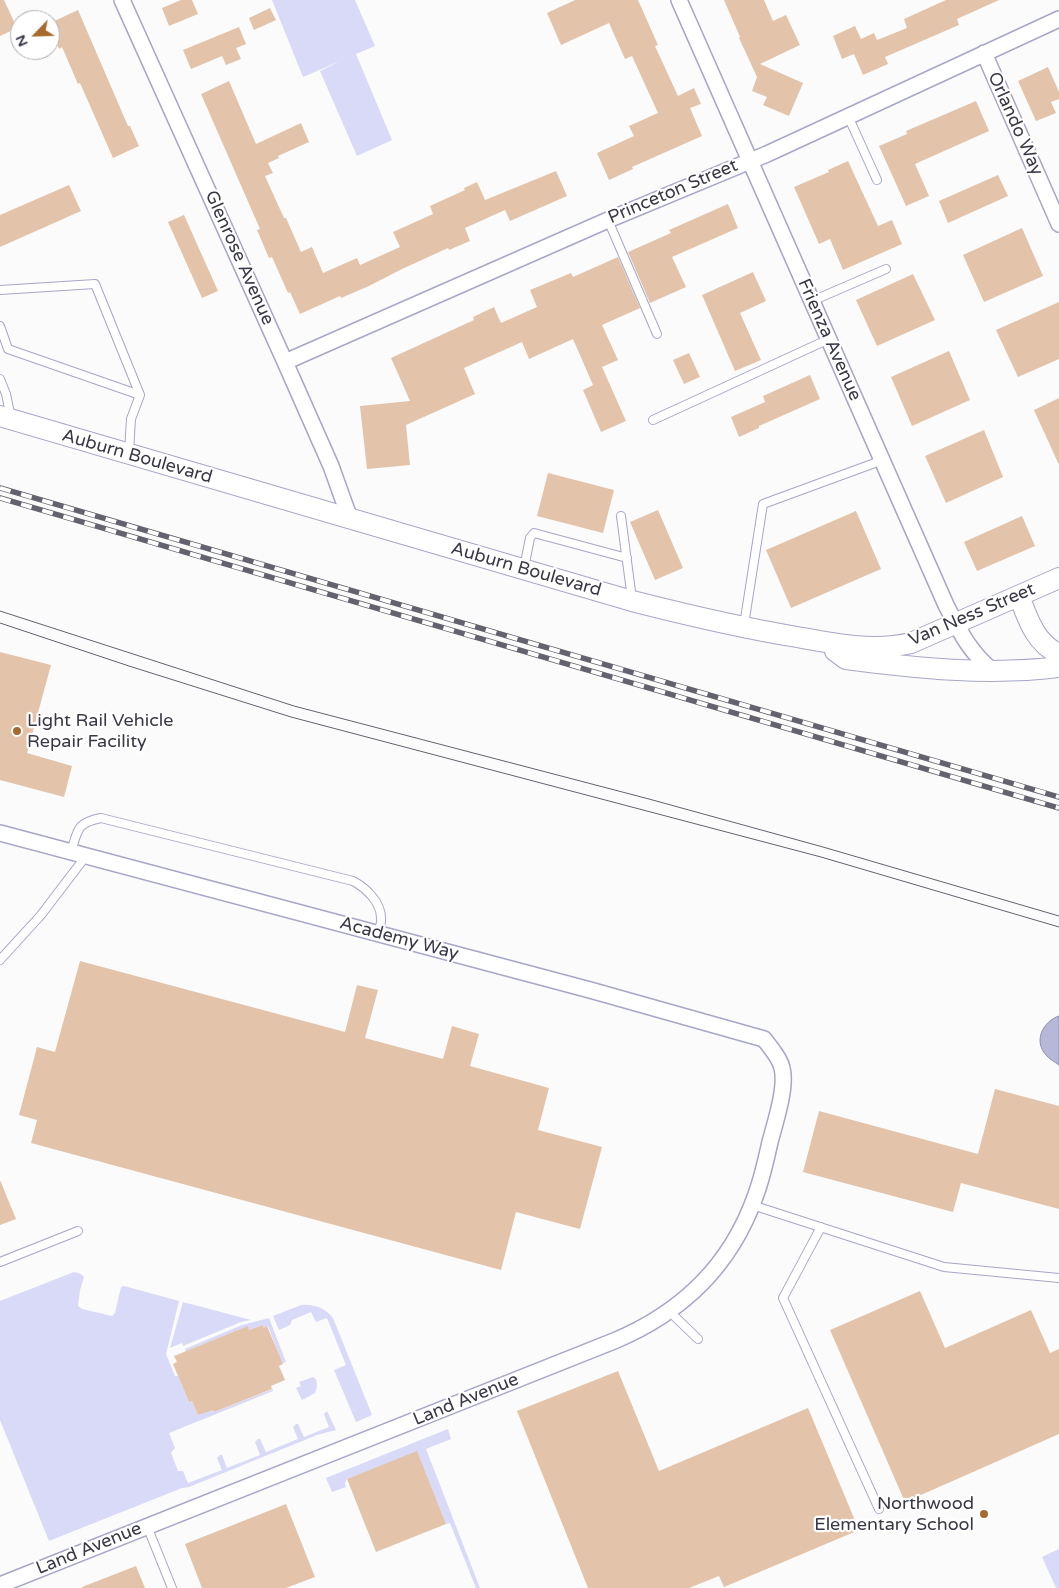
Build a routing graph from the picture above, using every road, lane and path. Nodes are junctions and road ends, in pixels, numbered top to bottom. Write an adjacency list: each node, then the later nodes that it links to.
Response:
1 (122, 0): 16 (street, Glenrose Avenue)
2 (679, 0): 6 (street, Frienza Avenue)
3 (1059, 19): 4 (street, Princeton Street)
4 (984, 53): 5 (street, Princeton Street); 9 (street, Orlando Way)
5 (848, 116): 6 (street, Princeton Street); 7 (lane)
6 (749, 160): 8 (street, Princeton Street); 12 (street, Frienza Avenue)
7 (877, 180)
8 (608, 220): 14 (lane); 16 (street, Princeton Street)
9 (1059, 224)
10 (886, 269): 12 (lane)
11 (0, 290): 18 (lane)
12 (812, 301): 15 (street, Frienza Avenue)
13 (0, 326): 18 (lane)
14 (657, 334)
15 (828, 339): 20 (lane); 22 (street, Frienza Avenue)
16 (285, 362): 24 (street, Glenrose Avenue)
17 (0, 379): 19 (lane)
18 (140, 395): 21 (lane)
19 (6, 418): 21 (street, Auburn Boulevard)
20 (653, 420)
21 (129, 454): 24 (street, Auburn Boulevard)
22 (883, 460): 30 (street, Frienza Avenue); 31 (lane)
23 (621, 516): 25 (lane)
24 (350, 519): 26 (street, Auburn Boulevard)
25 (627, 558): 26 (lane); 29 (lane)
26 (524, 570): 29 (street, Auburn Boulevard)
27 (1059, 578): 28 (street, Van Ness Street)
28 (1018, 596): 30 (street, Van Ness Street); 33 (street)
29 (632, 601): 31 (street, Auburn Boulevard)
30 (956, 624): 32 (street, Van Ness Street); 35 (street, Frienza Avenue)
31 (744, 627): 32 (street, Auburn Boulevard)
32 (823, 642): 35 (street, Auburn Boulevard)
33 (1059, 654)
34 (1059, 667): 35 (street, Auburn Boulevard)
35 (993, 671)
36 (0, 833): 37 (street, Academy Way)
37 (78, 854): 38 (street, Academy Way); 38 (lane); 39 (lane)
38 (378, 934): 40 (street, Academy Way)
39 (0, 960)
40 (782, 1067): 41 (street, Land Avenue)
41 (752, 1205): 42 (lane); 46 (street, Land Avenue)
42 (820, 1227): 45 (lane); 48 (lane)
43 (78, 1231): 44 (lane)
44 (0, 1262)
45 (1059, 1278)
46 (670, 1312): 47 (lane); 49 (street, Land Avenue)
47 (698, 1339)
48 (879, 1509)
49 (148, 1526): 50 (street, Land Avenue); 51 (lane)
50 (0, 1585)
51 (172, 1588)

